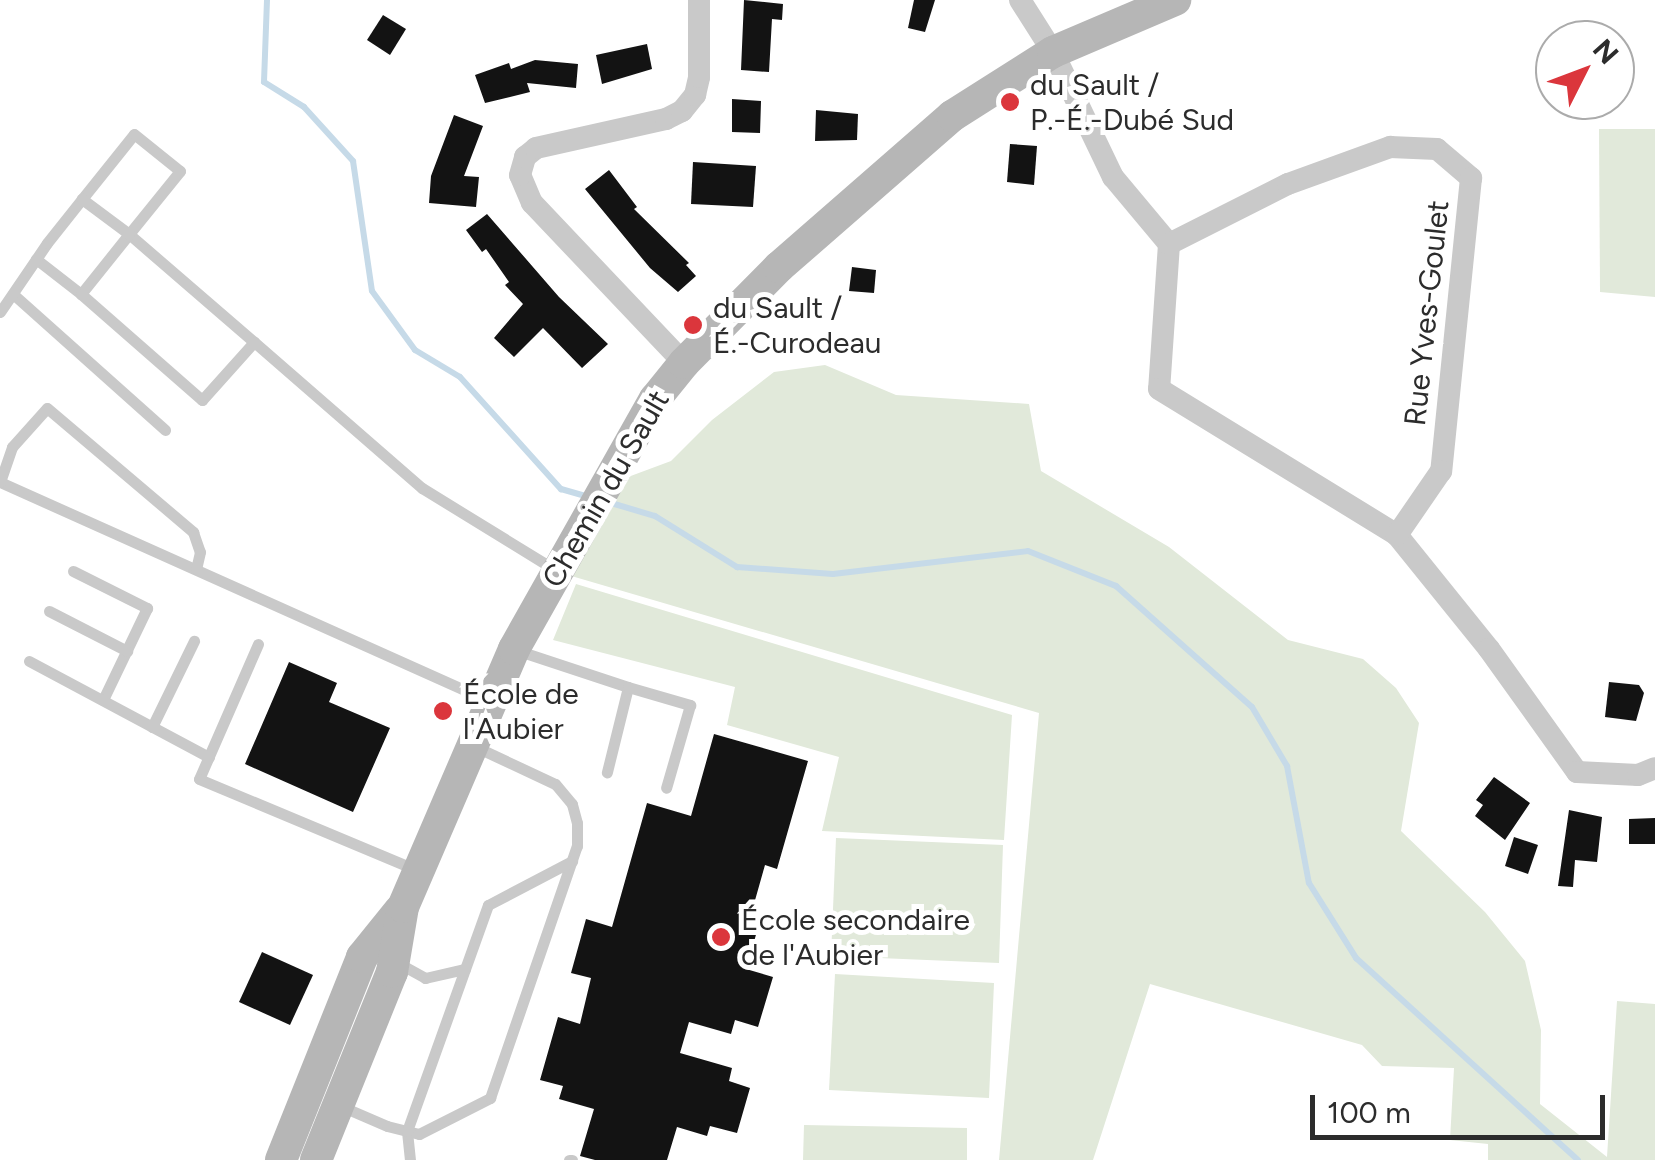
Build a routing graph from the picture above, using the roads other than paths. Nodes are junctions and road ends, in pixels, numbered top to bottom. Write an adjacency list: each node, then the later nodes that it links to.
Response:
1 (699, 0): 13 (street)
2 (1020, 0): 4 (street)
3 (1175, 0): 4 (street, Chemin du Sault)
4 (1053, 52): 7 (street); 13 (street, Chemin du Sault)
5 (82, 199): 6 (lane); 6 (lane); 8 (lane)
6 (129, 234): 10 (lane); 12 (lane)
7 (1169, 244): 16 (street); 16 (street, Rue Yves-Goulet)
8 (36, 259): 9 (lane); 10 (lane)
9 (12, 294): 11 (lane); 14 (lane)
10 (80, 294): 12 (lane)
11 (0, 312)
12 (254, 342): 19 (lane)
13 (684, 363): 19 (street, Chemin du Sault)
14 (166, 430)
15 (0, 482): 17 (lane); 17 (lane)
16 (1396, 534): 32 (street)
17 (196, 569): 28 (lane)
18 (73, 571): 24 (lane)
19 (558, 571): 23 (street, Chemin du Sault)
20 (48, 611): 24 (lane)
21 (194, 641): 29 (lane)
22 (258, 644): 31 (lane)
23 (514, 649): 26 (lane); 28 (street, Chemin du Sault)
24 (127, 652): 27 (lane)
25 (28, 661): 27 (lane)
26 (628, 687): 33 (lane); 34 (lane)
27 (103, 700): 29 (lane)
28 (491, 702): 30 (street, Chemin du Sault)
29 (152, 727): 31 (lane)
30 (472, 746): 35 (lane); 36 (street, Chemin du Sault)
31 (209, 757): 36 (lane)
32 (1655, 768)
33 (607, 772)
34 (666, 788)
35 (572, 861): 38 (lane); 40 (lane)
36 (418, 871): 37 (street, Chemin du Sault)
37 (385, 950): 38 (lane); 39 (street, Chemin du Sault); 42 (street, Chemin du Sault)
38 (465, 969): 40 (lane)
39 (339, 1105): 40 (lane); 41 (street, Chemin du Sault)
40 (407, 1131): 43 (lane)
41 (322, 1156)
42 (281, 1160)
43 (410, 1160)

